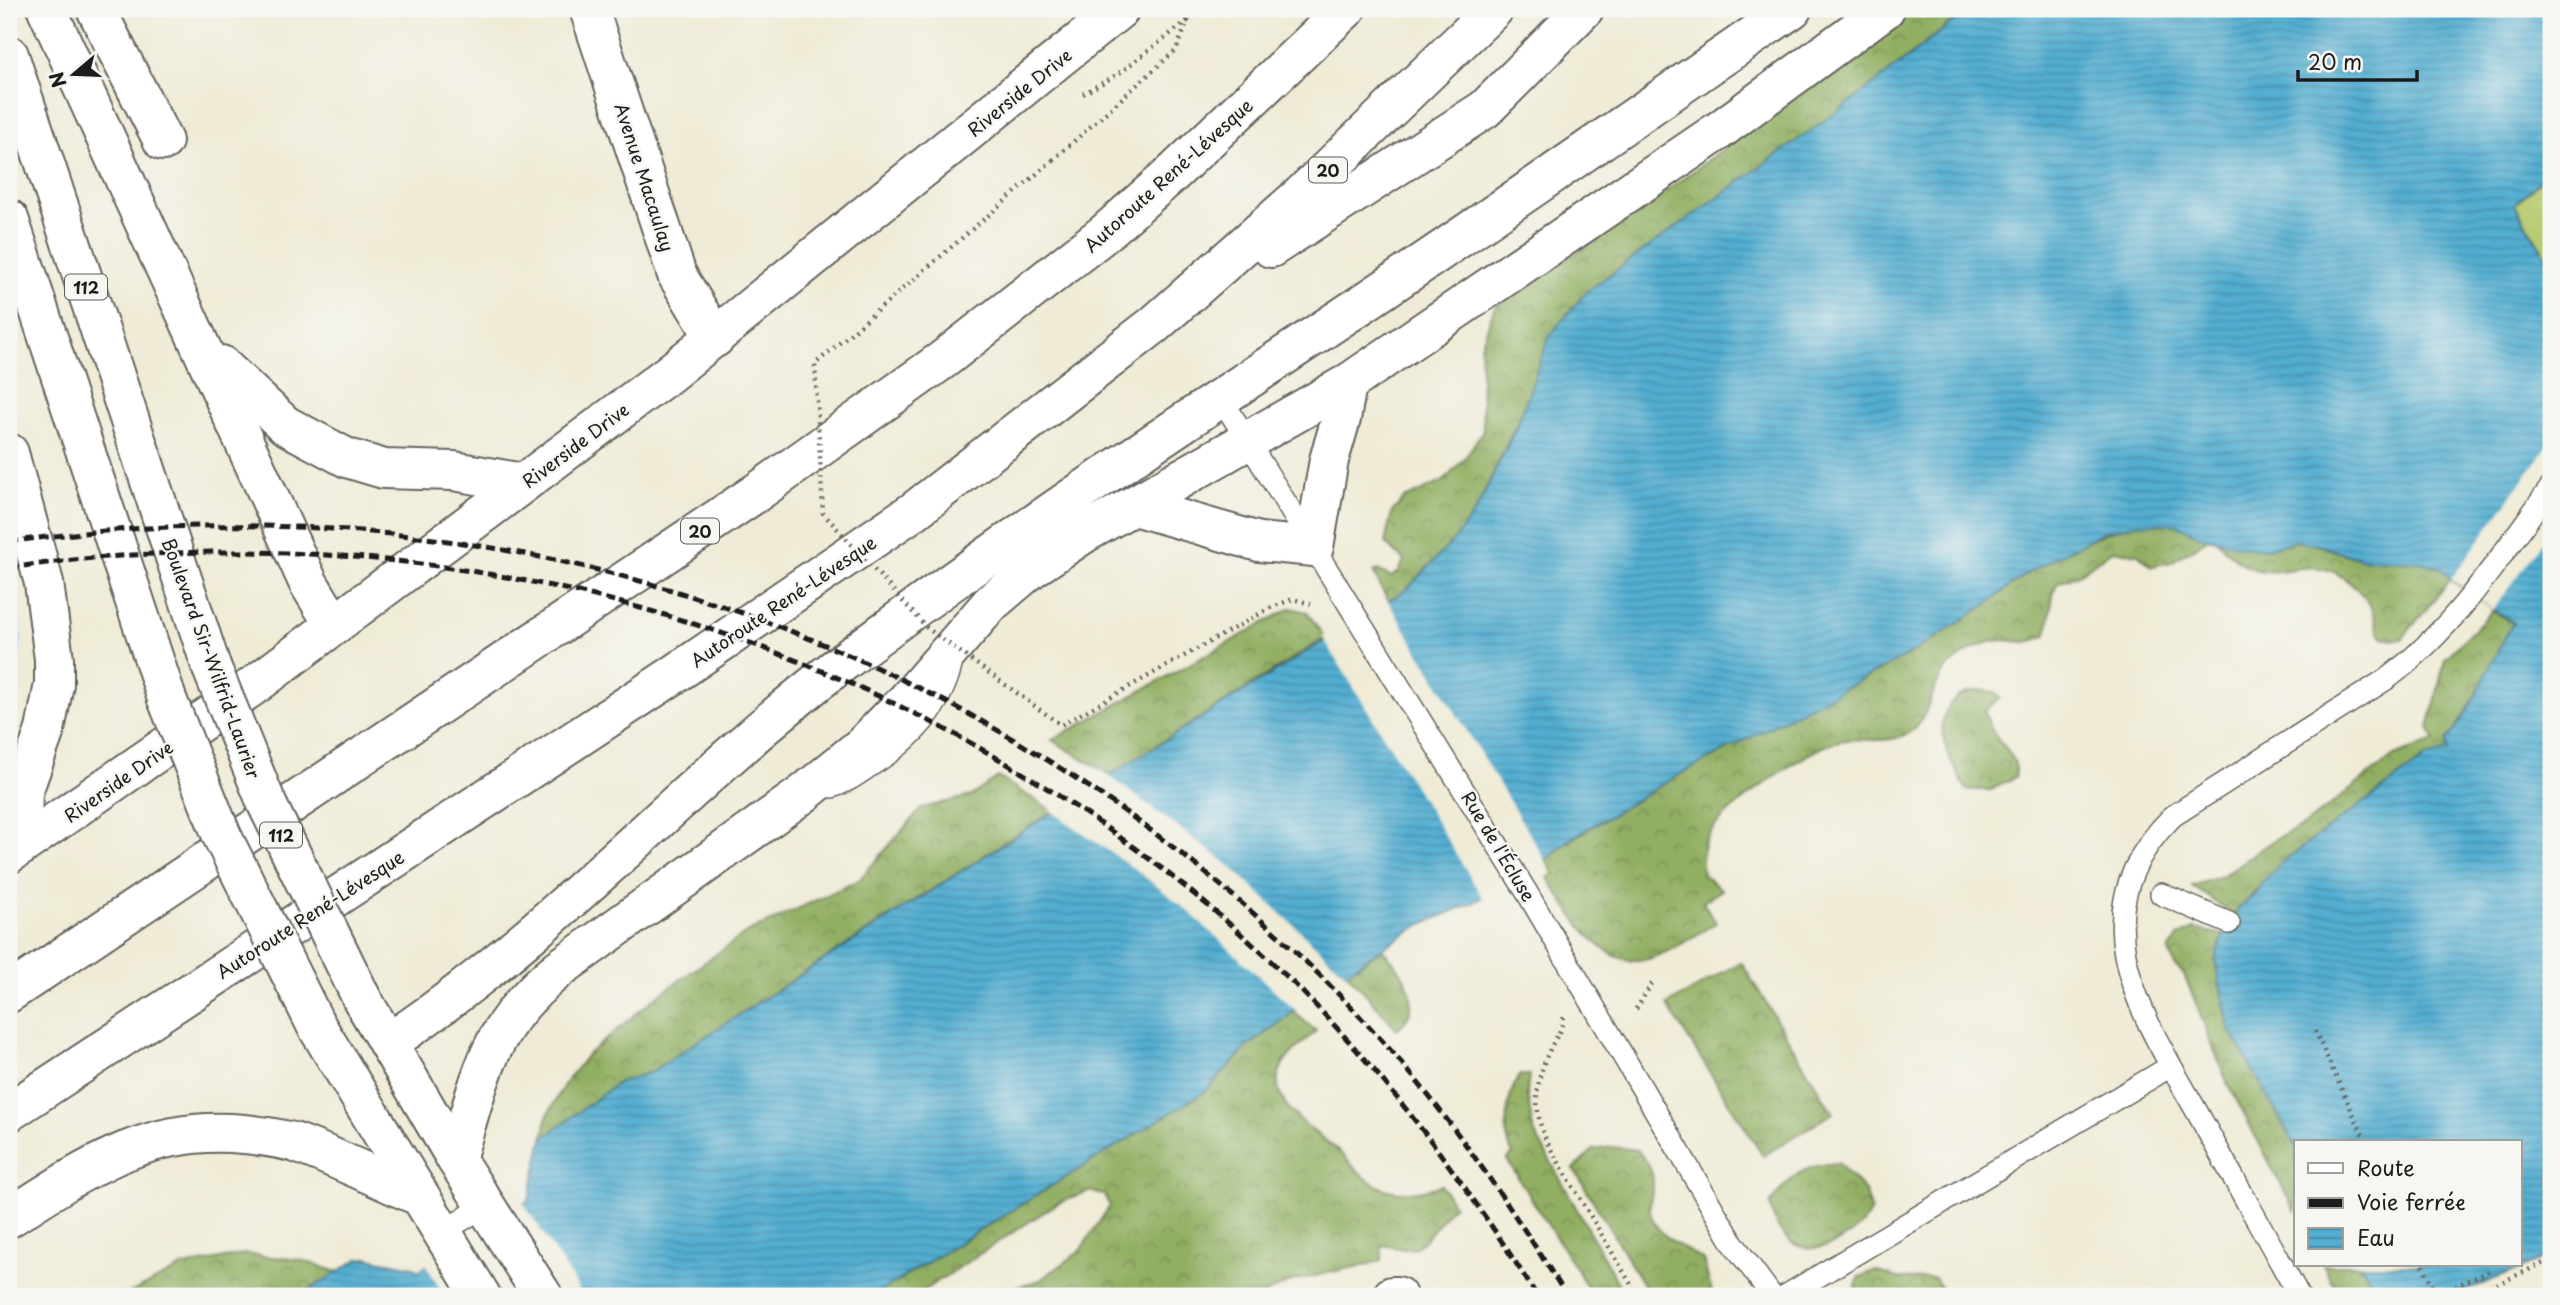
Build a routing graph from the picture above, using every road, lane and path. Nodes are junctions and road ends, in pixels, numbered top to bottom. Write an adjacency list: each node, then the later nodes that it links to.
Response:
1 (47, 9): 18 (main road)
2 (96, 9): 14 (main road)
3 (589, 9): 17 (main road, Avenue Macaulay)
4 (1120, 9): 17 (main road, Riverside Drive)
5 (1183, 9): 12 (path)
6 (1193, 9): 12 (path)
7 (1346, 9): 33 (main road, Autoroute René-Lévesque / 20)
8 (1494, 9): 16 (main road, Autoroute René-Lévesque / 20)
9 (1584, 9): 16 (main road)
10 (1792, 9): 20 (main road)
11 (1885, 9): 19 (main road)
12 (1191, 18): 27 (path, bridge)
13 (9, 55): 37 (main road, Boulevard Sir-Wilfrid-Laurier / 112, bridge)
14 (163, 141)
15 (9, 219): 42 (main road, bridge)
16 (1155, 324): 39 (main road, Autoroute René-Lévesque / 20)
17 (715, 338): 23 (main road, Riverside Drive)
18 (204, 347): 23 (main road); 28 (main road)
19 (1347, 384): 21 (main road); 26 (main road)
20 (1222, 398): 21 (lane, Rue de l'Écluse); 37 (main road)
21 (1249, 442): 25 (main road); 26 (lane, Rue de l'Écluse)
22 (9, 453): 29 (main road)
23 (523, 483): 28 (main road, Riverside Drive)
24 (2551, 487): 38 (lane)
25 (1134, 506): 26 (main road); 41 (main road)
26 (1314, 547): 53 (lane, Rue de l'Écluse)
27 (1316, 608)
28 (334, 625): 29 (main road, Riverside Drive)
29 (15, 850)
30 (2161, 894): 31 (lane)
31 (2229, 923)
32 (1653, 982): 34 (path)
33 (9, 993)
34 (1636, 1009)
35 (1562, 1012): 52 (path)
36 (2315, 1031): 40 (path)
37 (388, 1043): 41 (main road, Boulevard Sir-Wilfrid-Laurier / 112)
38 (2171, 1066): 54 (lane); 55 (lane)
39 (9, 1111)
40 (2365, 1140)
41 (456, 1159): 43 (main road, Boulevard Sir-Wilfrid-Laurier / 112)
42 (419, 1196): 44 (main road); 45 (main road)
43 (489, 1210): 45 (lane); 51 (main road, Boulevard Sir-Wilfrid-Laurier / 112)
44 (9, 1218)
45 (445, 1238): 50 (main road)
46 (2546, 1262): 56 (path)
47 (2423, 1266): 49 (path)
48 (2489, 1271): 49 (path)
49 (2437, 1295)
50 (481, 1296)
51 (543, 1296)
52 (1638, 1296)
53 (1772, 1296)
54 (1785, 1296)
55 (2299, 1296)
56 (2471, 1296)

